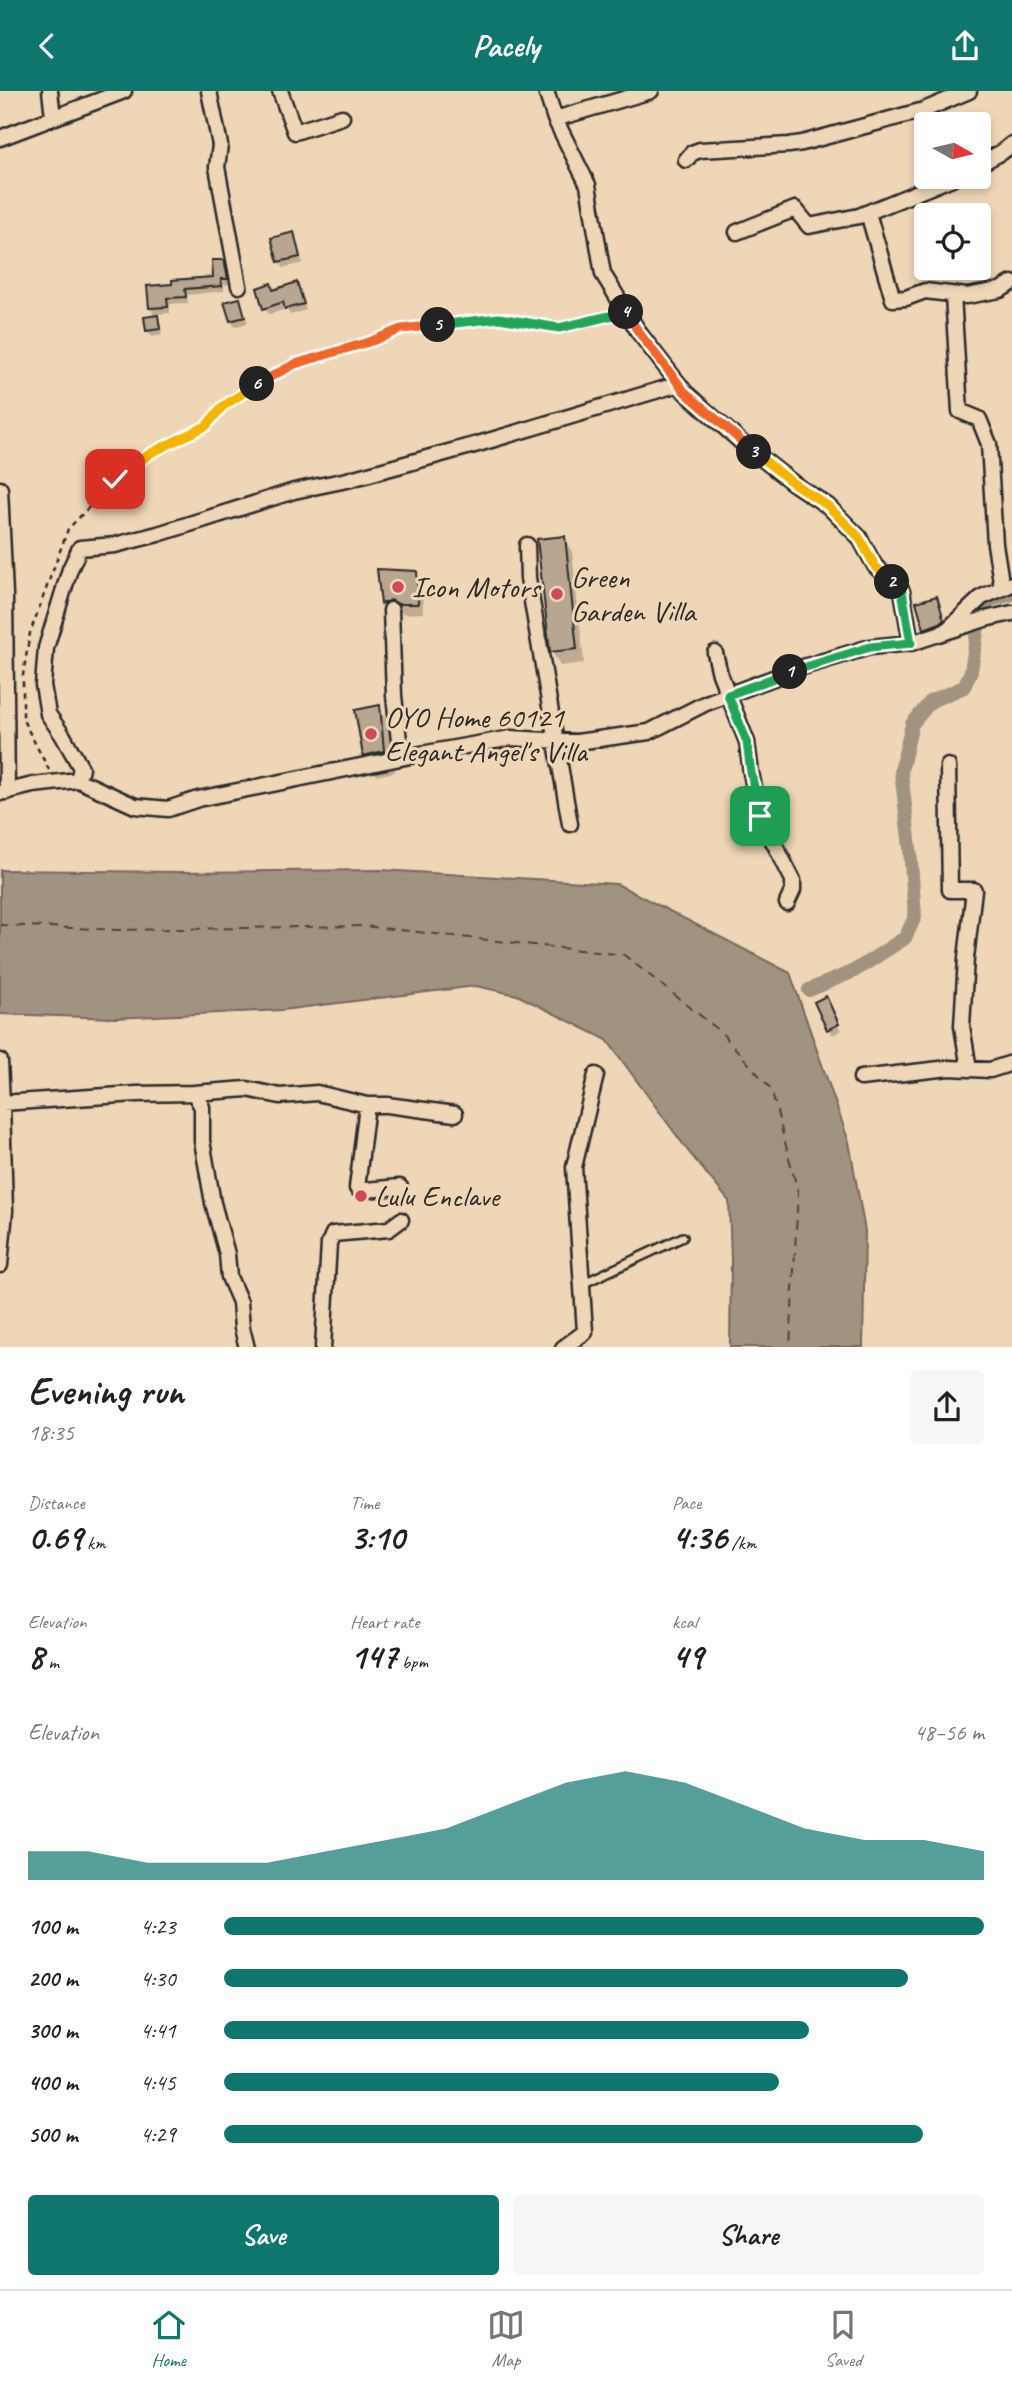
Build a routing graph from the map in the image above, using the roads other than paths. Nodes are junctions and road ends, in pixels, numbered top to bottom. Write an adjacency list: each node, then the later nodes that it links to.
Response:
1 (50, 91): 8 (street)
2 (124, 91): 8 (street)
3 (209, 91): 19 (street)
4 (279, 91): 9 (street)
5 (545, 91): 10 (street)
6 (651, 91): 10 (street)
7 (969, 91): 14 (street)
8 (53, 117): 11 (street)
9 (342, 117)
10 (555, 119): 21 (street)
11 (0, 138)
12 (1012, 144): 13 (street)
13 (991, 158)
14 (686, 160)
15 (927, 189): 16 (street)
16 (868, 213): 17 (street); 20 (street)
17 (737, 232)
18 (1012, 283): 20 (street)
19 (239, 286)
20 (953, 295): 24 (street)
21 (679, 384): 28 (street); 34 (street)
22 (0, 489): 35 (street)
23 (527, 545): 31 (street)
24 (1007, 586): 27 (street)
25 (391, 610): 32 (street)
26 (1012, 613): 27 (street)
27 (945, 632): 28 (street)
28 (911, 643): 30 (street)
29 (715, 653): 30 (street)
30 (728, 695): 31 (street); 37 (street)
31 (555, 741): 32 (street); 36 (street)
32 (401, 758): 34 (street)
33 (948, 765): 40 (street)
34 (78, 780): 35 (street)
35 (4, 793)
36 (569, 824)
37 (787, 903)
38 (0, 1061): 44 (street)
39 (1012, 1063): 40 (street)
40 (969, 1069): 42 (street)
41 (596, 1075): 51 (street)
42 (862, 1078)
43 (194, 1093): 44 (street); 45 (street); 52 (street)
44 (2, 1103): 50 (street)
45 (367, 1105): 46 (street); 47 (street)
46 (456, 1114)
47 (400, 1187)
48 (401, 1220): 53 (street)
49 (683, 1237): 51 (lane)
50 (0, 1265)
51 (582, 1284): 54 (street)
52 (247, 1347)
53 (323, 1347)
54 (563, 1347)

